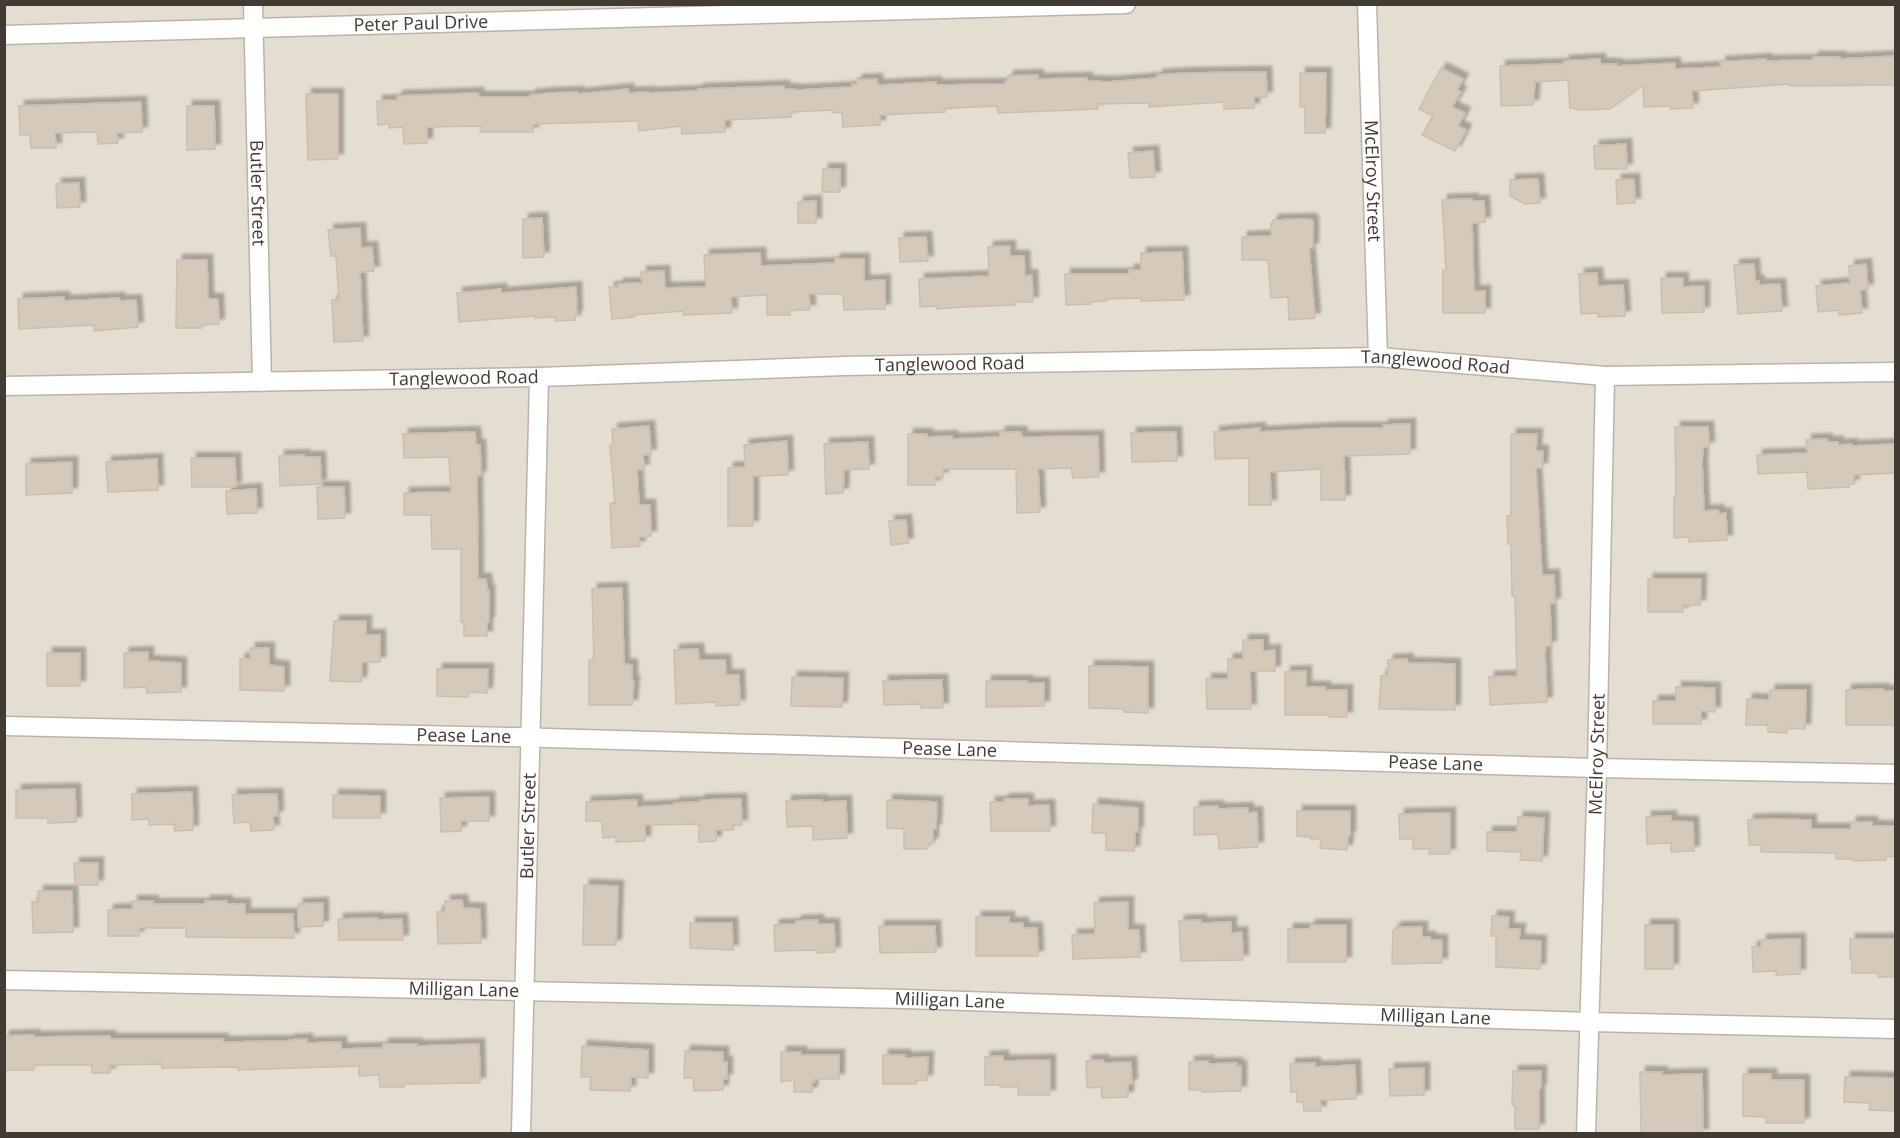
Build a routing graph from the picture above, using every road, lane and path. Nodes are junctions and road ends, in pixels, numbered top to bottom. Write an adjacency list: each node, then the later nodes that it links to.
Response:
1 (253, 4): 4 (street, Butler Street)
2 (1126, 4): 4 (street, Peter Paul Drive)
3 (1367, 4): 6 (street, McElroy Street)
4 (253, 27): 5 (street, Peter Paul Drive); 10 (street, Butler Street)
5 (4, 34)
6 (1377, 357): 8 (street, Tanglewood Road); 9 (street, Tanglewood Road)
7 (1896, 372): 8 (street, Tanglewood Road)
8 (1605, 376): 14 (street, McElroy Street)
9 (539, 377): 10 (street, Tanglewood Road); 13 (street, Butler Street)
10 (262, 382): 11 (street, Tanglewood Road)
11 (4, 386)
12 (4, 726): 13 (street, Pease Lane)
13 (531, 737): 14 (street, Pease Lane); 17 (street, Butler Street)
14 (1597, 768): 15 (street, Pease Lane); 18 (street, McElroy Street)
15 (1896, 774)
16 (4, 980): 17 (street, Milligan Lane)
17 (525, 991): 18 (street, Milligan Lane); 20 (street, Butler Street)
18 (1589, 1022): 19 (street, Milligan Lane); 21 (street, McElroy Street)
19 (1896, 1029)
20 (521, 1134)
21 (1586, 1134)

